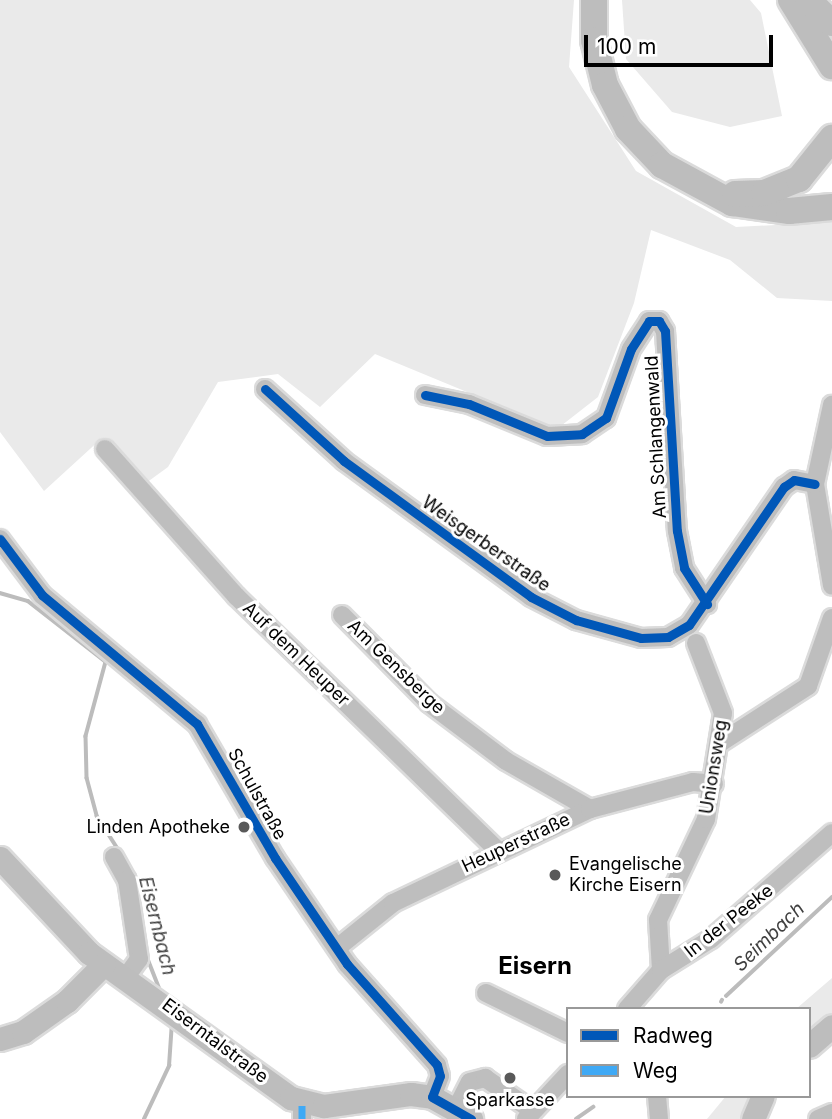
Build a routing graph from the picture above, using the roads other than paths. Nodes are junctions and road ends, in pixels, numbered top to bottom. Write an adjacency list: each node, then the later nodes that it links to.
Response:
1 (594, 0): 7 (highway)
2 (791, 0): 5 (highway)
3 (807, 0): 4 (highway)
4 (832, 23)
5 (832, 66)
6 (832, 138): 7 (highway)
7 (705, 191): 8 (highway)
8 (832, 207)
9 (265, 389): 16 (street, Weisgerberstraße)
10 (425, 395): 16 (street, Am Schlangenwald)
11 (832, 405): 13 (street)
12 (105, 449): 24 (street, Auf dem Heuper)
13 (815, 484): 15 (street); 16 (street, Weisgerberstraße)
14 (0, 539): 27 (street, Schulstraße)
15 (832, 586)
16 (707, 604)
17 (342, 615): 22 (street, Am Gensberge)
18 (832, 618): 20 (street)
19 (696, 643): 20 (street, Unionsweg)
20 (720, 743): 21 (street, Unionsweg)
21 (714, 784): 22 (street, Heuperstraße); 29 (street, Unionsweg)
22 (590, 809): 24 (street, Heuperstraße)
23 (832, 833): 29 (street, In der Peeke)
24 (497, 850): 27 (street, Heuperstraße)
25 (114, 857): 30 (street)
26 (0, 858): 28 (main road, Eiserntalstraße)
27 (337, 948): 38 (street, Schulstraße)
28 (104, 964): 30 (main road, Eiserntalstraße); 35 (main road)
29 (661, 970): 32 (street, In der Peeke)
30 (126, 977): 41 (main road, Eiserntalstraße)
31 (486, 993): 34 (street)
32 (629, 1007)
33 (832, 1026): 36 (main road)
34 (566, 1032)
35 (0, 1038)
36 (811, 1044)
37 (566, 1076): 44 (street)
38 (436, 1086): 41 (main road, Eiserntalstraße); 43 (main road, Eiserntalstraße)
39 (657, 1098): 45 (street)
40 (763, 1098): 46 (main road)
41 (302, 1111)
42 (832, 1113): 47 (street)
43 (464, 1114): 44 (street)
44 (530, 1115)
45 (659, 1119)
46 (753, 1119)
47 (818, 1119)

